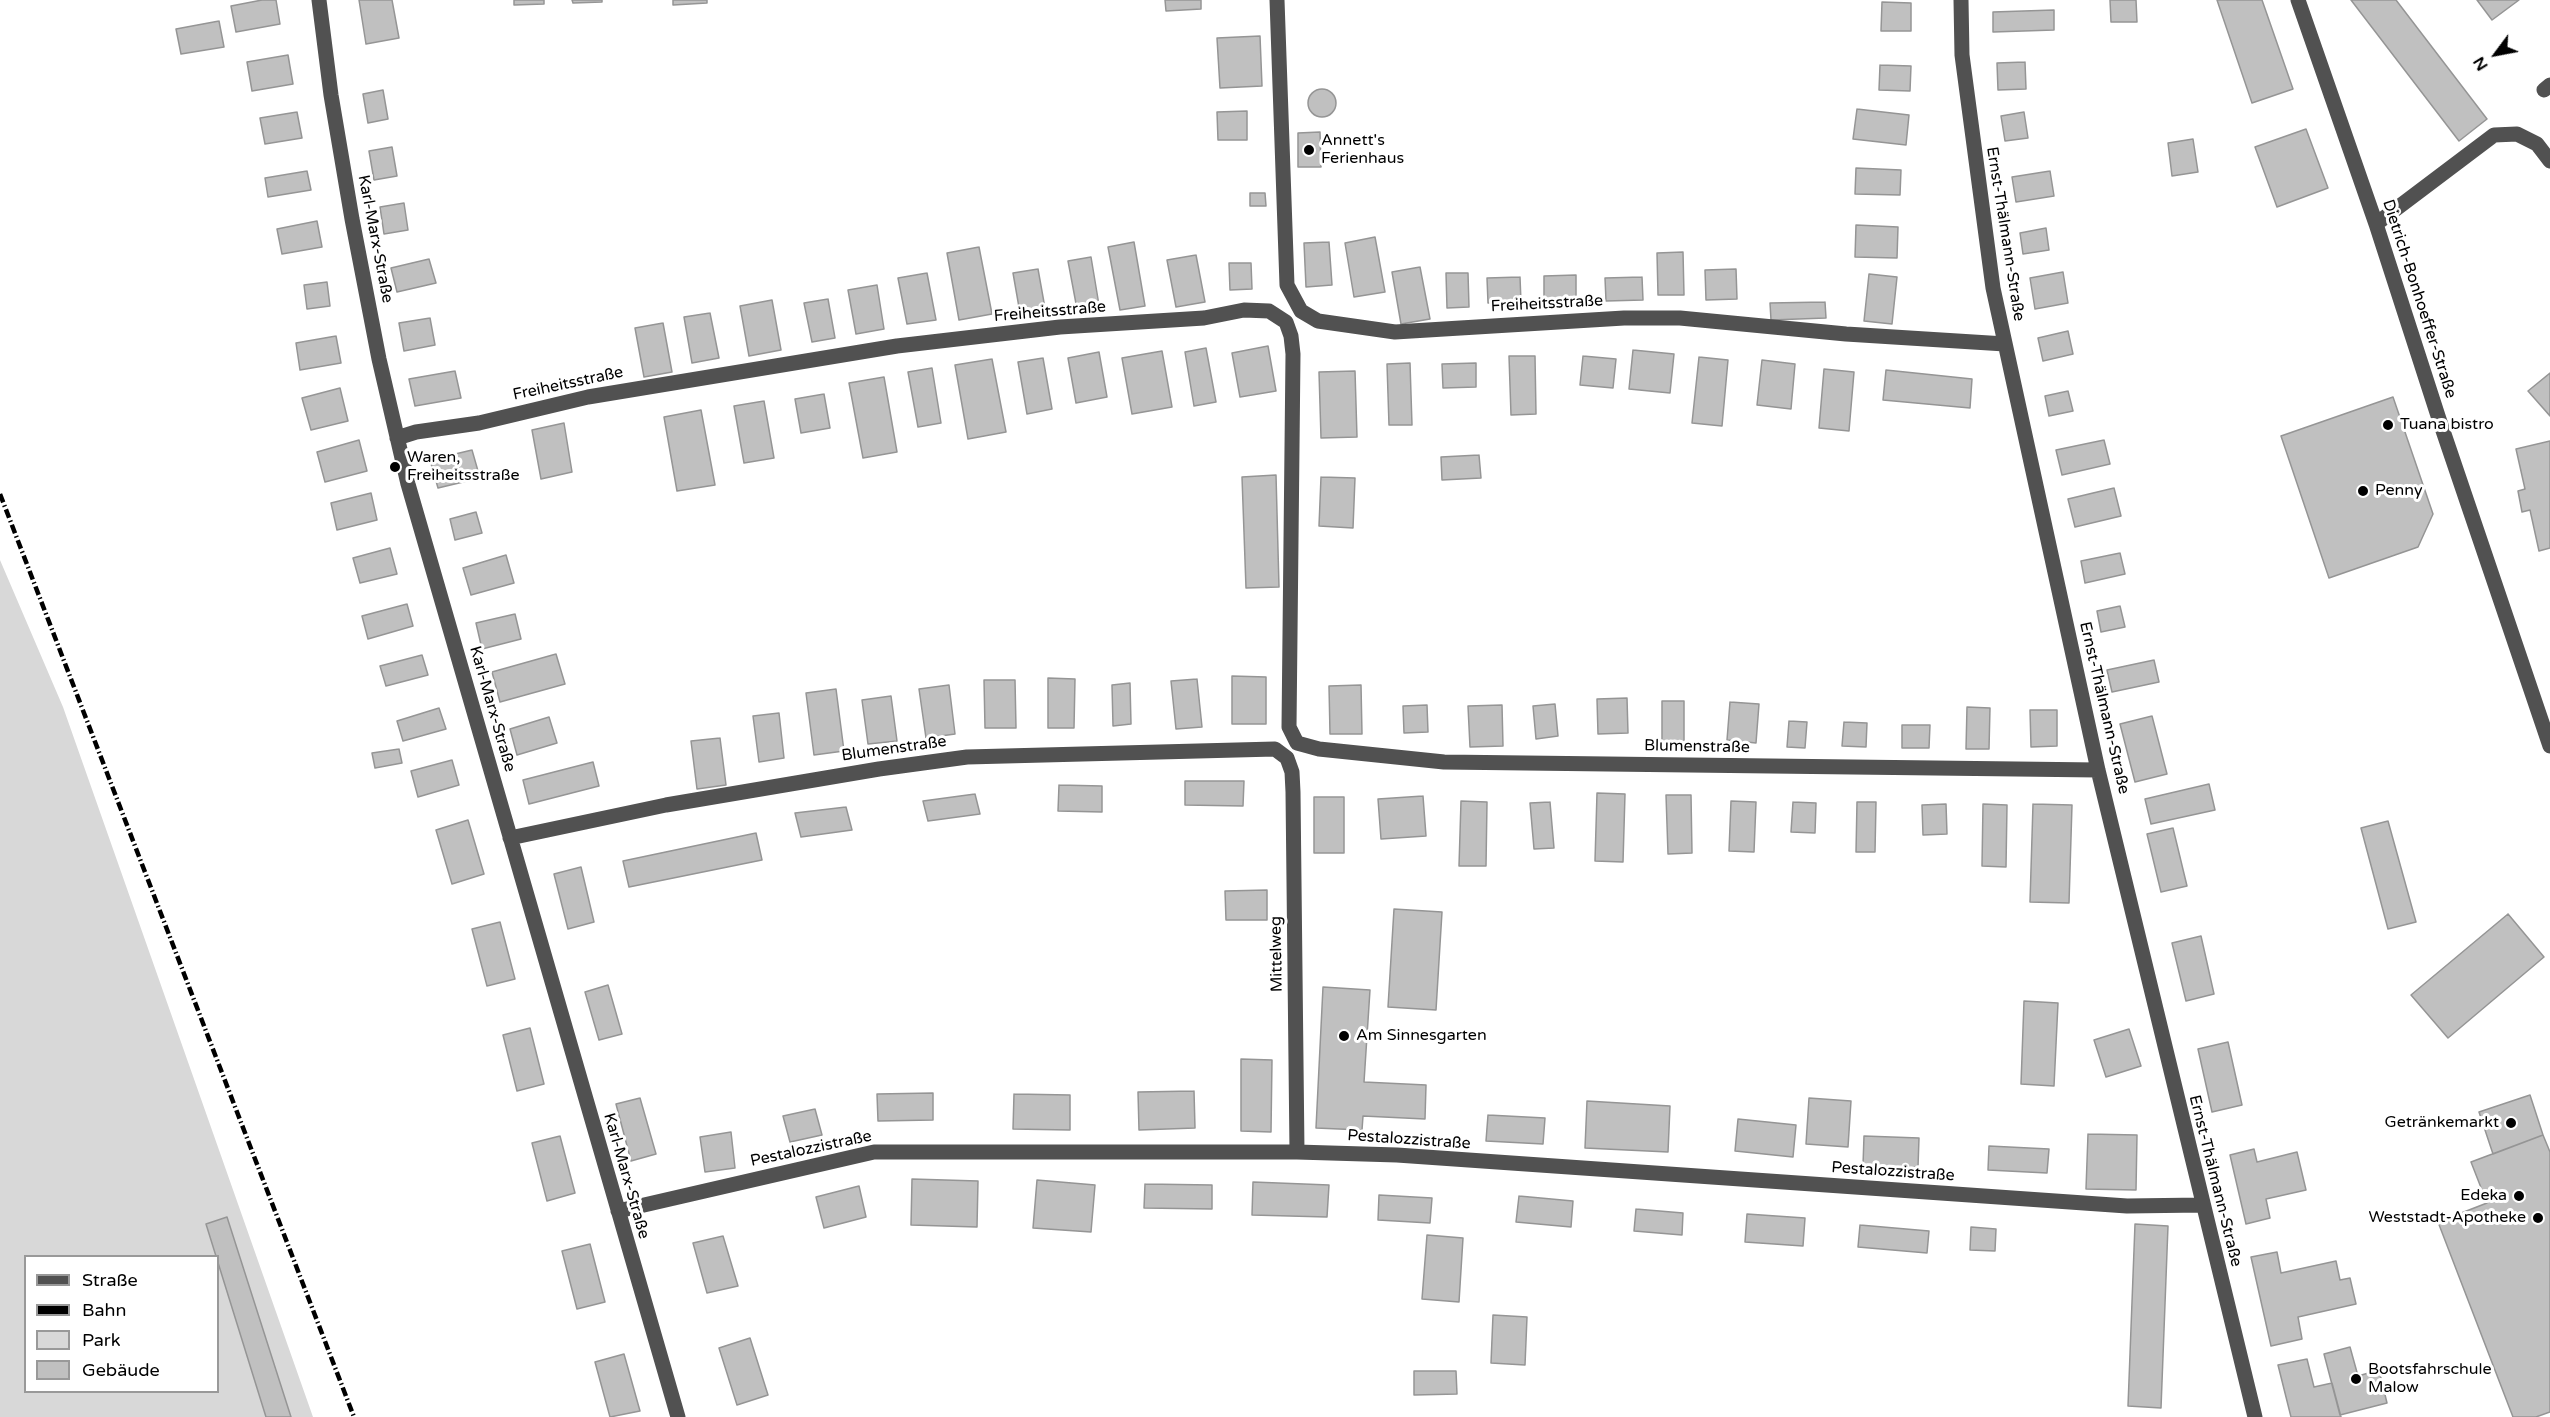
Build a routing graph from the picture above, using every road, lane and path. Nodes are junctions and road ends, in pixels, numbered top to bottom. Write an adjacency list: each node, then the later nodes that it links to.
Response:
1 (319, 0): 8 (street, Karl-Marx-Straße)
2 (1276, 0): 7 (street, Freiheitsstraße)
3 (1961, 0): 7 (street, Ernst-Thälmann-Straße)
4 (2298, 0): 6 (street, Dietrich-Bonhoeffer-Straße)
5 (2550, 161): 6 (street)
6 (2376, 224): 10 (street, Dietrich-Bonhoeffer-Straße)
7 (2005, 344): 12 (street, Ernst-Thälmann-Straße)
8 (397, 438): 9 (street, Freiheitsstraße); 13 (street, Karl-Marx-Straße)
9 (1298, 743): 12 (street, Blumenstraße)
10 (2550, 746)
11 (1286, 756): 13 (street, Blumenstraße); 14 (street, Mittelweg)
12 (2098, 770): 15 (street, Ernst-Thälmann-Straße)
13 (510, 838): 16 (street, Karl-Marx-Straße)
14 (1297, 1152): 15 (street, Pestalozzistraße); 16 (street, Pestalozzistraße)
15 (2202, 1204): 18 (street, Ernst-Thälmann-Straße)
16 (618, 1212): 17 (street, Karl-Marx-Straße)
17 (678, 1417)
18 (2254, 1417)

